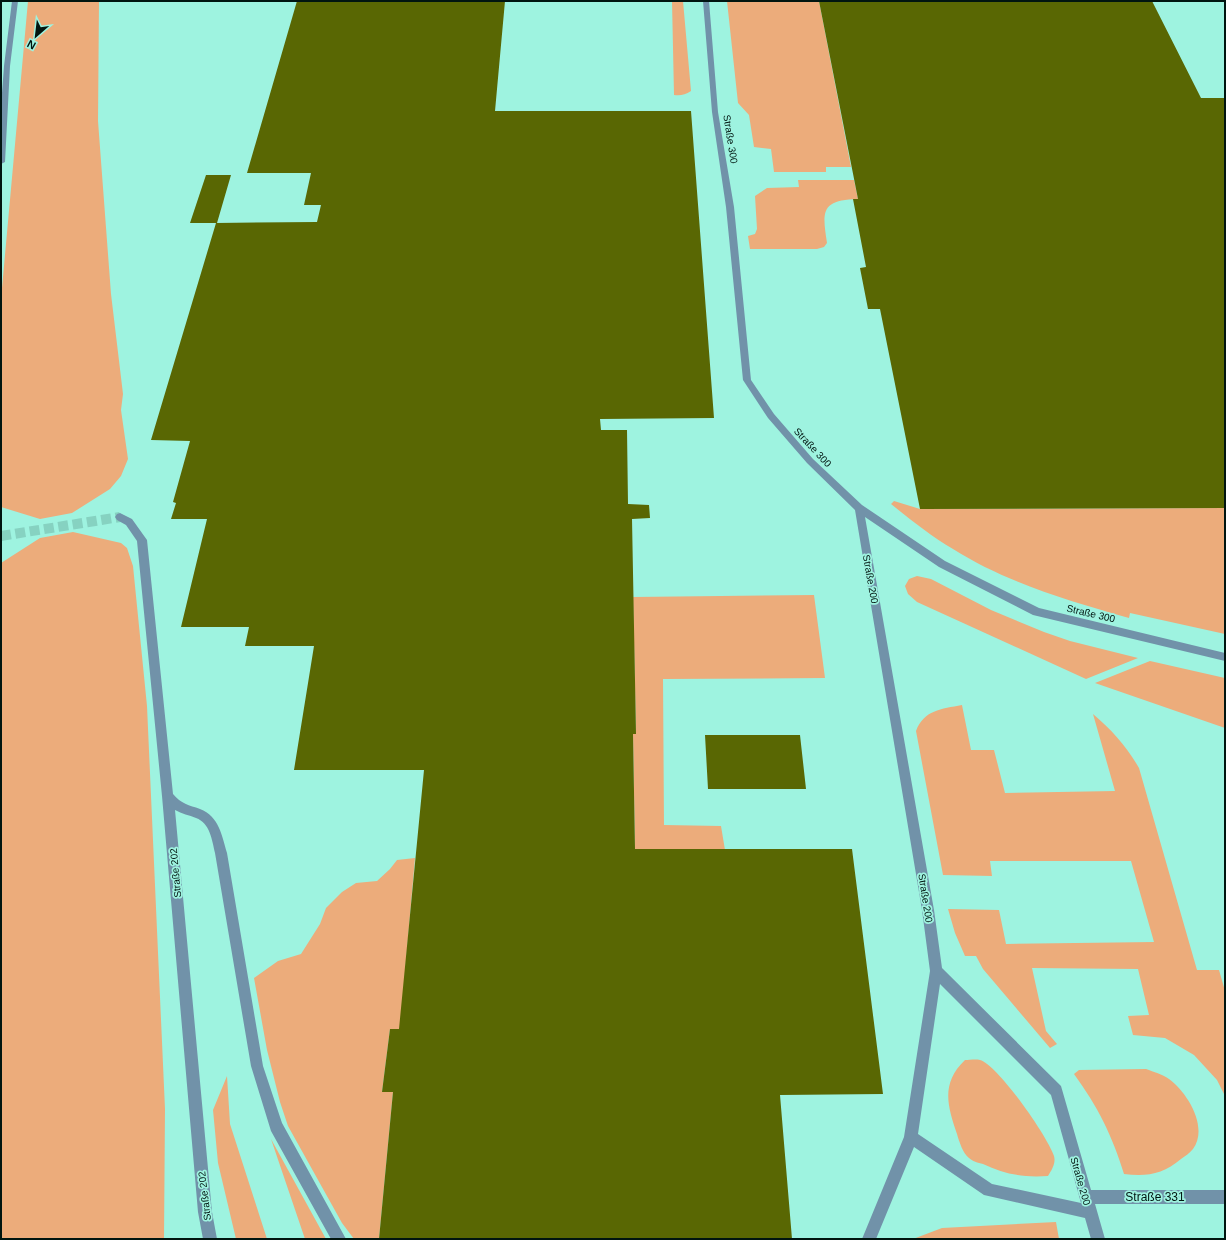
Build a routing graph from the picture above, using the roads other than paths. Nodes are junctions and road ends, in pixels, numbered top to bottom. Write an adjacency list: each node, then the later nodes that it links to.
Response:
1 (15, 1): 3 (street)
2 (706, 1): 5 (street, Straße 300)
3 (4, 67): 4 (street)
4 (1, 162)
5 (859, 508): 7 (street, Straße 300); 9 (street, Straße 200)
6 (120, 516): 8 (street, Straße 202)
7 (1225, 656)
8 (168, 796): 14 (street, Straße 202); 15 (street)
9 (936, 971): 10 (street); 11 (street, Straße 200)
10 (911, 1137): 13 (street); 16 (street)
11 (1086, 1197): 12 (street, Straße 331); 13 (street, Straße 200)
12 (1225, 1197)
13 (1090, 1212): 17 (street, Straße 200)
14 (210, 1239)
15 (339, 1239)
16 (870, 1239)
17 (1098, 1239)

